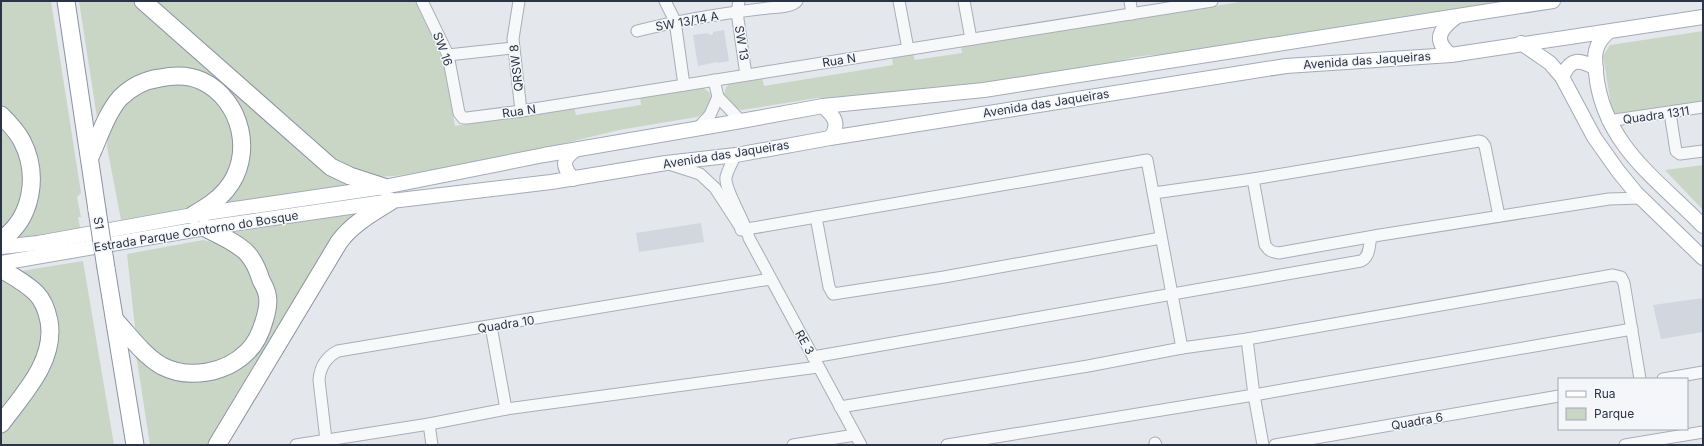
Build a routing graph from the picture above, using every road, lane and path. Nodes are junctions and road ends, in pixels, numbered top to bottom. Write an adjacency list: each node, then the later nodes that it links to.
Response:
1 (66, 1): 45 (highway, S1)
2 (143, 1): 53 (highway)
3 (422, 1): 24 (street, SW 16)
4 (519, 1): 22 (street, QRSW 8)
5 (665, 1): 17 (street)
6 (797, 1): 13 (street, SW 13/14 A)
7 (899, 1): 23 (street)
8 (964, 1): 20 (street)
9 (1130, 1): 14 (street)
10 (1212, 1): 12 (street, Rua N)
11 (1553, 1): 15 (main road, Avenida das Jaqueiras)
12 (1198, 2): 14 (street, Rua N)
13 (738, 6): 17 (street, SW 13/14 A); 27 (street, SW 13)
14 (1132, 14): 20 (street, Rua N)
15 (1456, 17): 25 (main road); 32 (main road, Avenida das Jaqueiras)
16 (1703, 17): 19 (main road, Avenida das Jaqueiras)
17 (675, 21): 18 (street, SW 13/14 A); 30 (street)
18 (637, 31)
19 (1608, 32): 21 (main road, Avenida das Jaqueiras); 26 (main road)
20 (971, 39): 23 (street, Rua N)
21 (1521, 44): 25 (main road, Avenida das Jaqueiras); 28 (main road)
22 (513, 48): 24 (street); 34 (street, QRSW 8)
23 (908, 49): 27 (street, Rua N)
24 (448, 55): 37 (street, SW 16)
25 (1451, 55): 41 (main road, Avenida das Jaqueiras)
26 (1596, 68): 28 (main road); 38 (main road)
27 (746, 75): 29 (street, Rua N)
28 (1562, 77): 48 (main road)
29 (714, 80): 30 (street, Rua N); 31 (street)
30 (684, 85): 34 (street, Rua N)
31 (718, 97): 39 (street); 40 (street)
32 (823, 106): 39 (main road, Avenida das Jaqueiras); 41 (main road)
33 (1703, 108): 35 (street, Quadra 1311)
34 (521, 111): 37 (street, Rua N)
35 (1670, 113): 38 (street, Quadra 1311); 43 (street)
36 (1, 115): 65 (highway)
37 (467, 118)
38 (1608, 121): 46 (main road)
39 (741, 122): 40 (main road, Avenida das Jaqueiras)
40 (698, 128): 42 (main road, Avenida das Jaqueiras)
41 (830, 138): 44 (main road, Avenida das Jaqueiras)
42 (575, 150): 49 (main road); 53 (main road, Avenida das Jaqueiras)
43 (1703, 151)
44 (736, 155): 47 (main road, Avenida das Jaqueiras); 61 (street, RE 3)
45 (90, 157): 56 (highway); 72 (highway, S1, bridge)
46 (1635, 160): 48 (main road); 59 (main road)
47 (666, 163): 49 (main road, Avenida das Jaqueiras); 61 (street, RE 3)
48 (1618, 170): 51 (main road)
49 (573, 178): 53 (main road, Avenida das Jaqueiras)
50 (1253, 179): 52 (street); 57 (street); 63 (street)
51 (1631, 186): 54 (main road); 55 (street)
52 (1154, 193): 58 (street); 64 (street)
53 (387, 194): 56 (main road, Estrada Parque Contorno do Bosque); 60 (main road, Estrada Parque Contorno do Bosque); 91 (highway)
54 (1642, 198): 55 (street); 62 (main road)
55 (1610, 199): 57 (street)
56 (193, 216): 66 (main road, Estrada Parque Contorno do Bosque)
57 (1499, 216): 63 (street)
58 (816, 217): 61 (street); 64 (street)
59 (1700, 222): 62 (main road)
60 (205, 228): 68 (main road, Estrada Parque Contorno do Bosque); 72 (highway)
61 (746, 232): 70 (street, RE 3)
62 (1679, 233): 67 (main road)
63 (1371, 237): 71 (street)
64 (1161, 238): 71 (street)
65 (1, 240)
66 (1, 247)
67 (1702, 253)
68 (1, 262)
69 (1, 269): 85 (highway)
70 (770, 279): 73 (street, Quadra 10); 77 (street, RE 3)
71 (1171, 294): 76 (street); 77 (street)
72 (115, 320): 90 (highway, S1)
73 (491, 326): 84 (street); 89 (street, Quadra 10)
74 (1632, 329): 75 (street); 79 (street); 81 (street)
75 (1247, 339): 76 (street); 81 (street)
76 (1182, 348): 83 (street)
77 (816, 362): 83 (street, RE 3); 84 (street)
78 (1703, 372): 80 (street)
79 (1640, 378)
80 (1669, 378)
81 (1254, 395): 96 (street); 97 (street)
82 (1558, 396): 98 (street, Quadra 6)
83 (840, 407): 88 (street, RE 3)
84 (506, 409): 86 (street)
85 (1, 424)
86 (429, 424): 89 (street); 93 (street)
87 (1703, 432): 99 (street)
88 (855, 435): 94 (street); 95 (street, RE 3)
89 (326, 440): 92 (street)
90 (135, 445)
91 (217, 445)
92 (296, 445)
93 (432, 445)
94 (793, 445)
95 (861, 445)
96 (947, 445)
97 (1263, 445)
98 (1275, 445)
99 (1625, 445)

